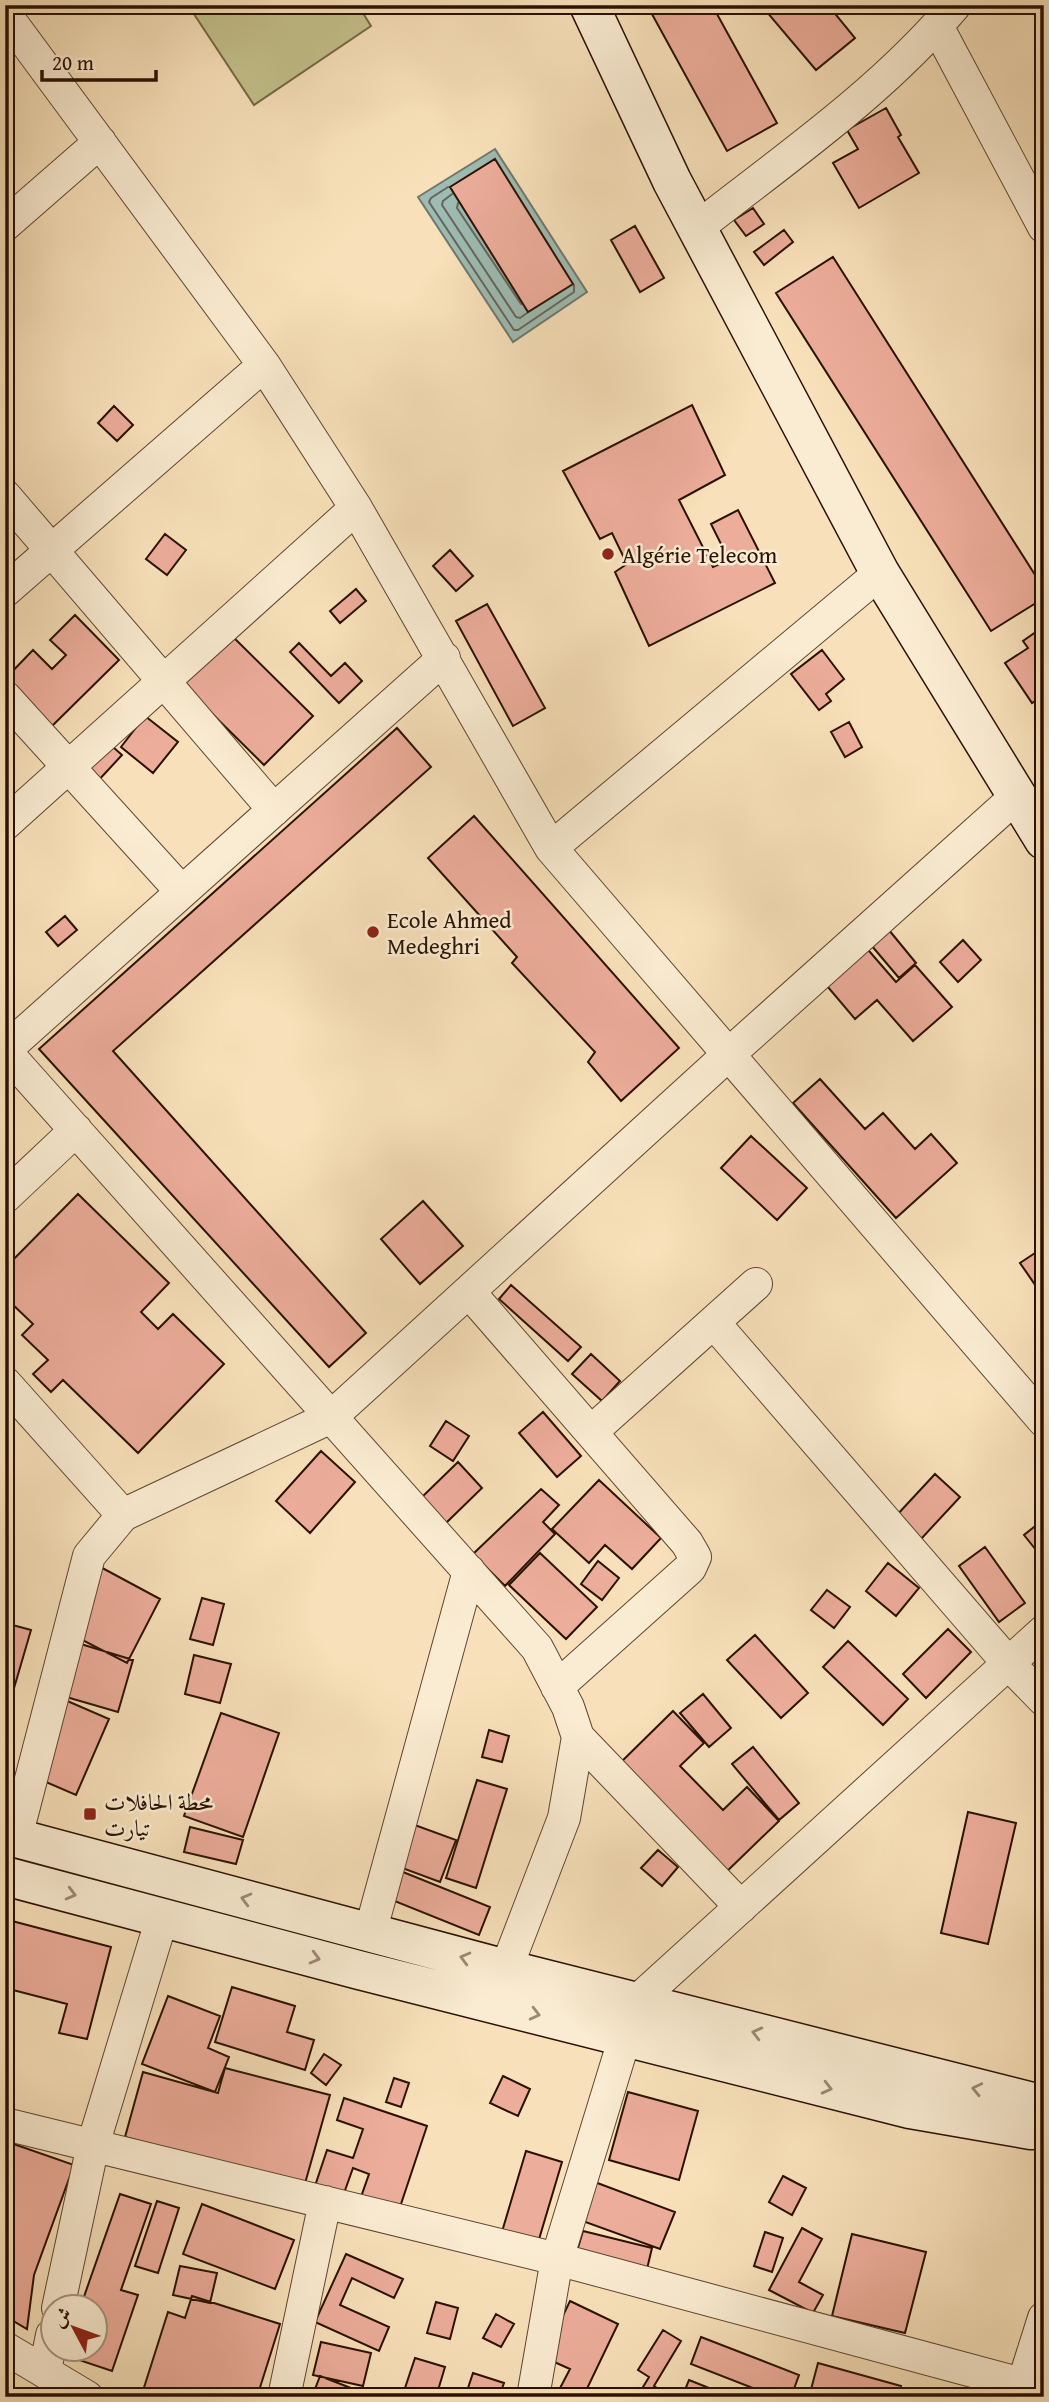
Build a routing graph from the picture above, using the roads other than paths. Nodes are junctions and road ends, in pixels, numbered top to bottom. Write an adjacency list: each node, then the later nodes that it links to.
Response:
1 (589, 5): 7 (main road)
2 (5, 14): 4 (street)
3 (946, 16): 6 (street); 7 (street)
4 (100, 142): 5 (street); 8 (street)
5 (5, 225)
6 (1044, 227)
7 (697, 228): 12 (main road)
8 (264, 365): 10 (street); 11 (street)
9 (5, 496): 11 (street)
10 (356, 509): 14 (street); 15 (street)
11 (52, 550): 13 (street); 15 (street)
12 (880, 573): 18 (main road); 22 (street)
13 (5, 590)
14 (444, 659): 19 (street); 22 (street)
15 (164, 680): 17 (street); 19 (street)
16 (5, 697): 17 (street)
17 (67, 768): 20 (street); 23 (street)
18 (1017, 796): 21 (main road); 25 (street)
19 (274, 810): 23 (street)
20 (5, 824)
21 (1044, 840)
22 (551, 848): 25 (street)
23 (182, 892): 24 (street)
24 (5, 1050): 26 (street)
25 (729, 1054): 29 (street); 33 (street)
26 (76, 1130): 27 (street); 32 (street)
27 (5, 1197)
28 (756, 1284): 30 (street)
29 (469, 1292): 32 (street); 34 (street)
30 (714, 1322): 34 (street); 38 (street)
31 (5, 1383): 35 (street)
32 (331, 1417): 35 (street); 36 (street)
33 (1044, 1421)
34 (591, 1432): 39 (street)
35 (124, 1515): 42 (street)
36 (469, 1571): 39 (street); 46 (street)
37 (1044, 1631): 38 (street)
38 (1008, 1663): 40 (street); 44 (street)
39 (557, 1687): 41 (street)
40 (1044, 1700)
41 (578, 1737): 44 (street); 47 (street)
42 (10, 1836): 46 (main road, one-way to 42)
43 (5, 1876): 45 (main road, one-way to 45)
44 (741, 1907): 48 (street)
45 (162, 1918): 48 (main road, one-way to 48); 52 (street)
46 (370, 1933): 47 (main road, one-way to 46)
47 (506, 1969): 48 (main road)
48 (631, 2020): 49 (main road, one-way to 48); 51 (main road, one-way to 51); 54 (street)
49 (1044, 2105)
50 (5, 2124): 52 (street)
51 (1044, 2129)
52 (93, 2146): 53 (street); 55 (street)
53 (325, 2202): 54 (street); 62 (street)
54 (557, 2259): 60 (street); 63 (street)
55 (61, 2294)
56 (1044, 2318): 60 (street)
57 (5, 2348): 59 (street)
58 (46, 2364): 59 (street)
59 (45, 2371): 61 (street)
60 (1026, 2393)
61 (87, 2397)
62 (284, 2397)
63 (533, 2397)

